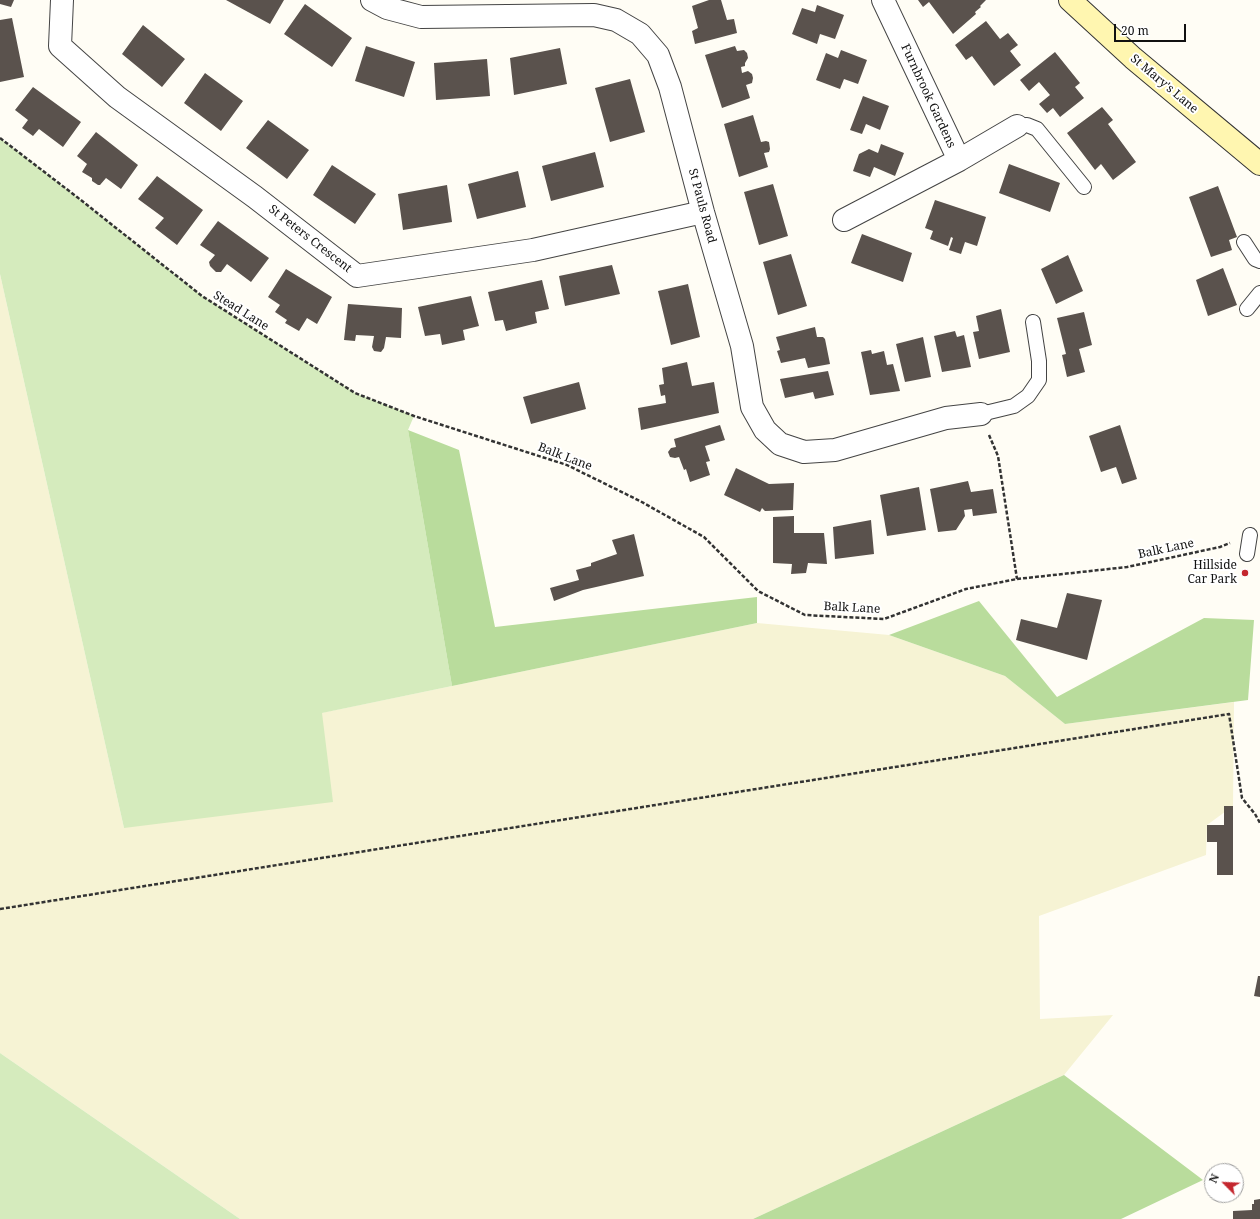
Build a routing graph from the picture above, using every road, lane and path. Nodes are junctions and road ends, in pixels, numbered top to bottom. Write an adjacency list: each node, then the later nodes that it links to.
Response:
1 (62, 0): 11 (street, St Peters Crescent)
2 (372, 0): 5 (street, St Pauls Road)
3 (883, 0): 8 (street, Furnbrook Gardens)
4 (1070, 0): 9 (street, St Mary's Lane)
5 (513, 8): 11 (street, St Pauls Road)
6 (1017, 126): 8 (street); 10 (lane)
7 (0, 138): 19 (path, Stead Lane)
8 (959, 160): 12 (street, Furnbrook Gardens)
9 (1260, 164)
10 (1084, 187)
11 (703, 212): 18 (street, St Pauls Road)
12 (844, 220)
13 (1244, 242): 14 (lane)
14 (1260, 261)
15 (1260, 293): 16 (lane)
16 (1247, 310)
17 (1033, 322): 18 (lane)
18 (981, 414): 22 (path)
19 (504, 445): 22 (path, Balk Lane)
20 (1250, 535): 21 (lane); 22 (path, Balk Lane)
21 (1247, 554)
22 (1018, 579)
23 (1260, 823): 24 (path)
24 (0, 909)

